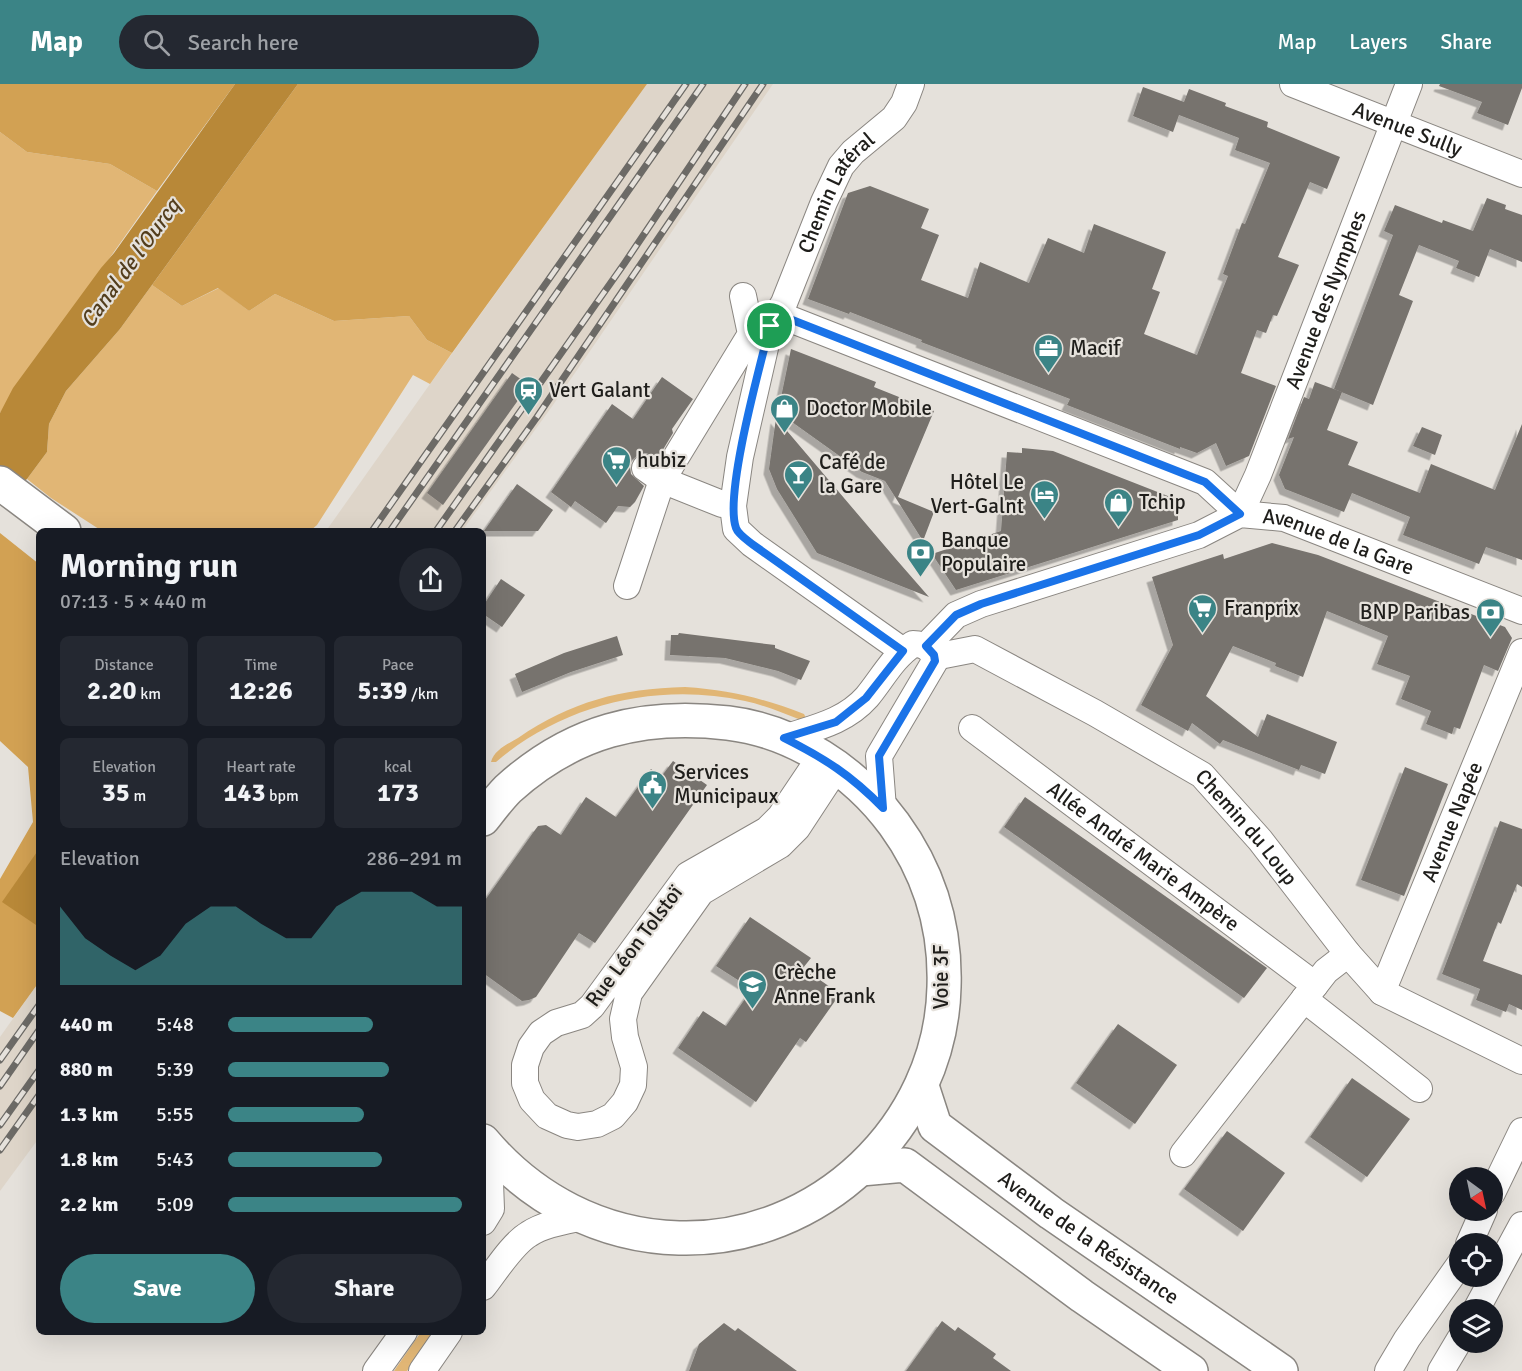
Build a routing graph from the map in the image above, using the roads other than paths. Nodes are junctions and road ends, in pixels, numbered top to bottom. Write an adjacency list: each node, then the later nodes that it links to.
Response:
1 (911, 84): 7 (street, Chemin Latéral)
2 (1293, 84): 4 (street, Avenue Sully)
3 (1409, 84): 4 (street, Avenue des Nymphes)
4 (1393, 123): 5 (street, Avenue Sully); 11 (street, Avenue des Nymphes)
5 (1522, 174)
6 (743, 296): 8 (street)
7 (777, 314): 11 (street); 15 (street, Chemin Latéral)
8 (653, 474): 10 (street); 13 (street)
9 (0, 483): 12 (main road)
10 (722, 504)
11 (1240, 514): 14 (street, Avenue de la Gare); 15 (street, Avenue de la Gare)
12 (60, 528)
13 (627, 586)
14 (1522, 611)
15 (921, 651): 18 (street); 22 (street); 24 (street, Chemin du Loup)
16 (1522, 652): 26 (street, Avenue Napée)
17 (972, 728): 25 (street, Allée André Marie Ampère)
18 (784, 738): 19 (main road, Voie 3F); 20 (main road, Voie 3F)
19 (558, 751): 21 (main road); 23 (main road, Voie 3F)
20 (829, 762): 20 (street, Rue Léon Tolstoï); 22 (main road, Voie 3F)
21 (486, 778)
22 (883, 808): 28 (main road, Voie 3F)
23 (486, 815)
24 (1348, 954): 25 (street); 26 (street, Chemin du Loup)
25 (1309, 992): 29 (street, Allée André Marie Ampère); 32 (street)
26 (1382, 992): 27 (street, Chemin du Loup)
27 (1522, 1061)
28 (922, 1086): 34 (main road, Voie 3F); 48 (main road, Avenue de la Résistance)
29 (1419, 1089)
30 (1522, 1131): 35 (street)
31 (486, 1145): 37 (main road, Voie 3F)
32 (1183, 1154)
33 (486, 1169): 36 (street)
34 (861, 1169): 37 (main road, Voie 3F); 47 (main road)
35 (1503, 1170)
36 (486, 1217)
37 (583, 1217): 40 (street)
38 (1522, 1225): 41 (street)
39 (1449, 1280): 49 (street)
40 (486, 1283)
41 (1482, 1299)
42 (402, 1335): 45 (street)
43 (447, 1335): 46 (street)
44 (1452, 1353): 50 (street)
45 (376, 1371)
46 (422, 1371)
47 (1191, 1371)
48 (1281, 1371)
49 (1388, 1371)
50 (1441, 1371)

